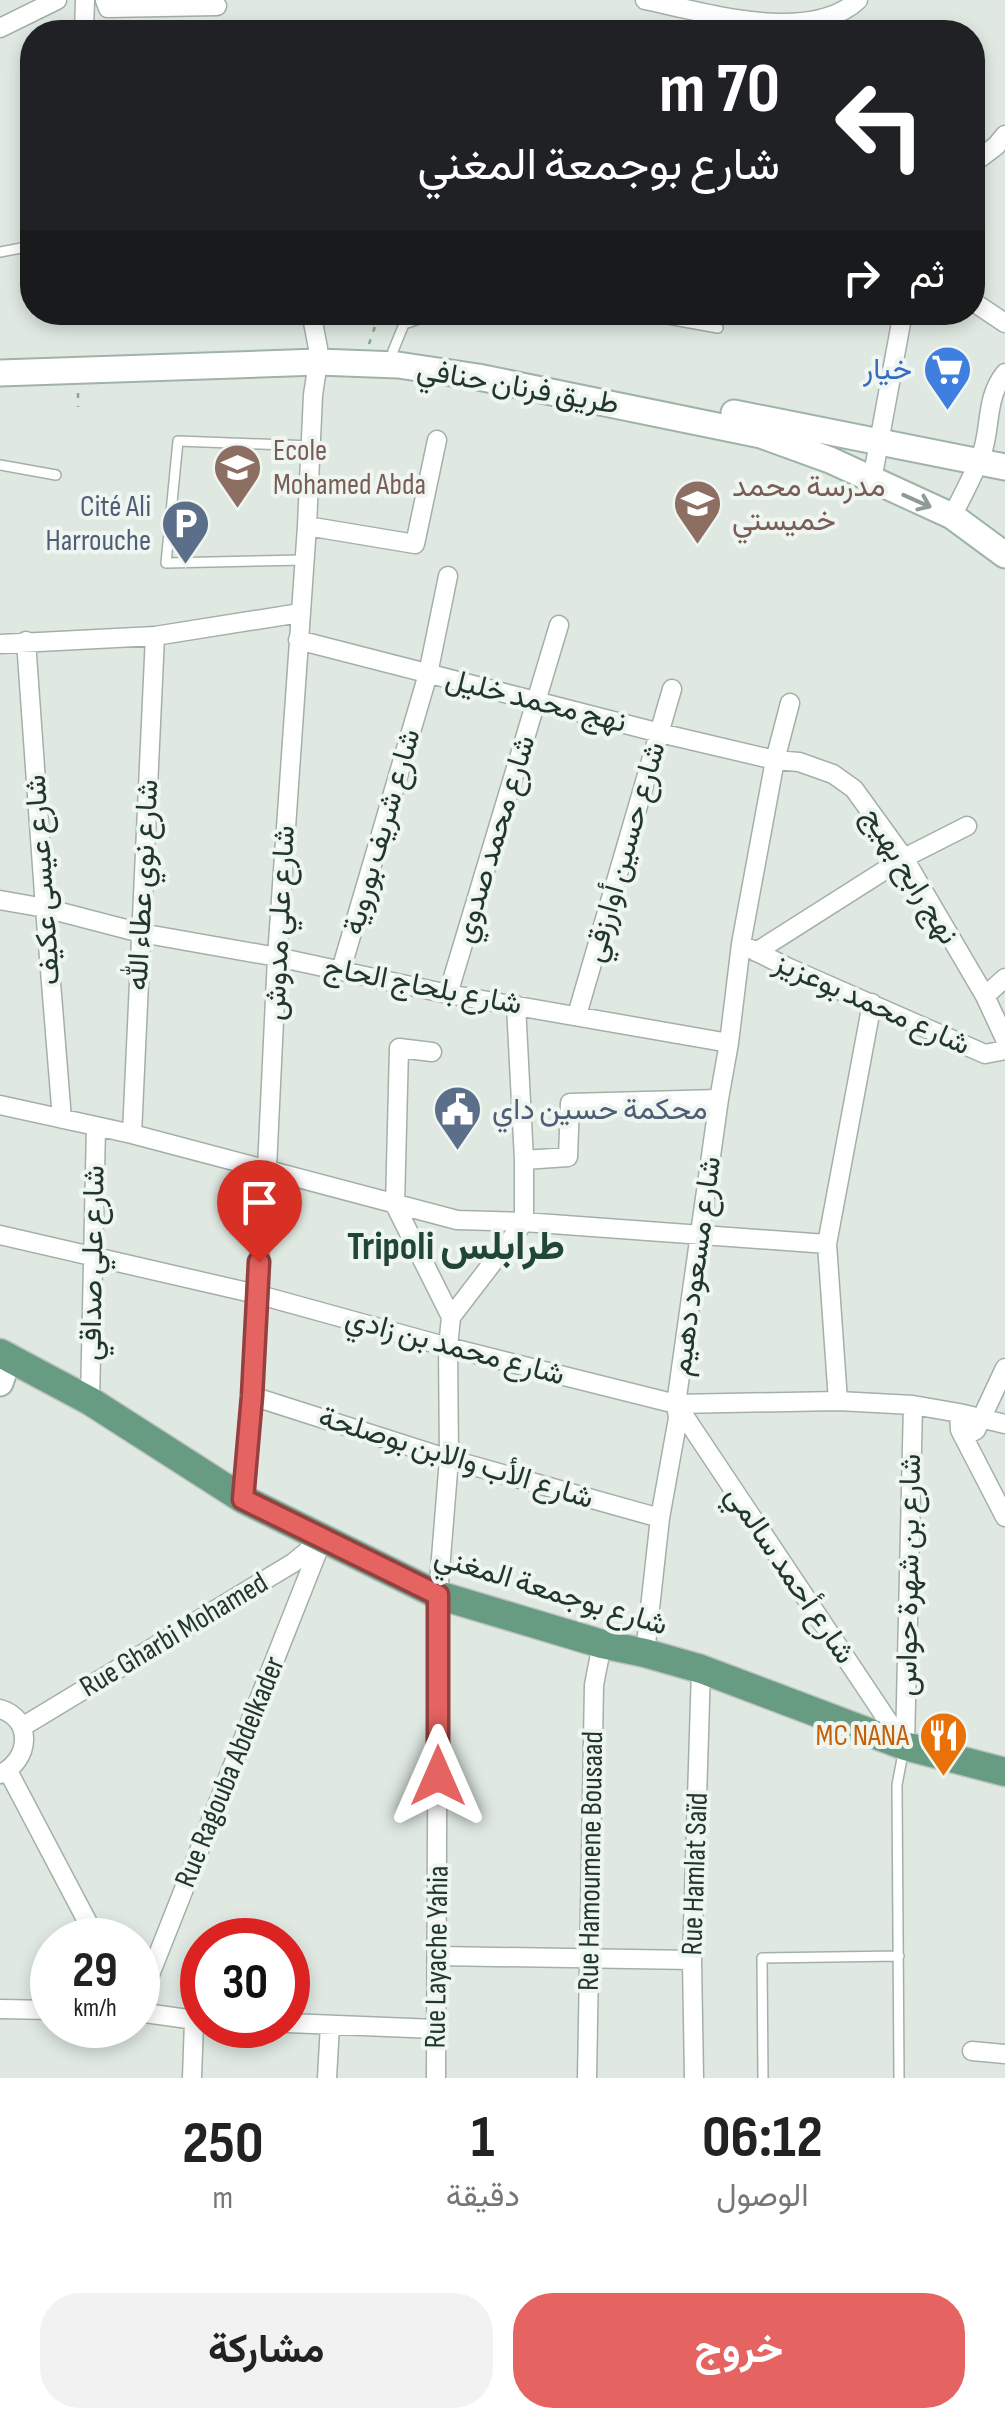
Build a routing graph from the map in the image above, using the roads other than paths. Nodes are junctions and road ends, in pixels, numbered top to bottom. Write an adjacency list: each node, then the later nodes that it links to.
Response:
1 (57, 0): 8 (street)
2 (105, 0): 5 (street)
3 (645, 0): 6 (street)
4 (858, 0): 7 (street)
5 (216, 6)
6 (756, 20)
7 (822, 20)
8 (0, 28)
9 (1005, 135): 10 (street)
10 (985, 154)
11 (313, 325): 17 (street, شارع علي مدوش)
12 (404, 325): 16 (lane)
13 (702, 325): 15 (lane)
14 (900, 325): 22 (street)
15 (718, 328)
16 (393, 351): 17 (main road, طريق فرنان حنافي); 22 (main road, طريق فرنان حنافي)
17 (318, 355): 18 (main road, طريق فرنان حنافي); 19 (main road, طريق فرنان حنافي); 23 (street, شارع علي مدوش); 28 (main road, طريق فرنان حنافي)
18 (0, 357)
19 (0, 374)
20 (1005, 374): 24 (street)
21 (437, 440): 30 (street)
22 (880, 443): 24 (main road, طريق فرنان حنافي); 28 (street)
23 (310, 446): 30 (street, شارع علي مدوش); 32 (lane)
24 (978, 462): 26 (main road, طريق فرنان حنافي); 29 (street)
25 (0, 465): 27 (lane)
26 (1005, 467)
27 (56, 474)
28 (872, 480): 29 (main road, طريق فرنان حنافي, one-way to 29)
29 (952, 516): 31 (main road, طريق فرنان حنافي)
30 (308, 526): 32 (street, شارع علي مدوش)
31 (1005, 555)
32 (304, 560): 34 (street, شارع علي مدوش)
33 (448, 576): 40 (street, شارع شريف بوروية)
34 (300, 613): 36 (street); 37 (street, شارع علي مدوش)
35 (559, 625): 42 (street, شارع محمد صدوي)
36 (155, 636): 38 (street); 50 (street, شارع نوي عطاء الله)
37 (298, 640): 40 (street, نهج محمد خليل); 52 (street, شارع علي مدوش)
38 (26, 642): 39 (street); 49 (street, شارع عيسى عكيف)
39 (0, 644)
40 (428, 674): 42 (street, نهج محمد خليل); 53 (street, شارع شريف بوروية)
41 (672, 689): 44 (street, شارع حسين أوارزقي)
42 (537, 701): 44 (street, نهج محمد خليل); 55 (street, شارع محمد صدوي)
43 (790, 703): 45 (street, شارع مسعود دهيم)
44 (660, 733): 45 (street, نهج محمد خليل); 59 (street, شارع حسين أوارزقي)
45 (775, 760): 47 (street, نهج رابح بهيج); 51 (street, شارع مسعود دهيم)
46 (967, 826): 47 (street)
47 (904, 858): 51 (street); 56 (street, نهج رابح بهيج)
48 (0, 900): 49 (street, شارع بلحاج الحاج)
49 (44, 908): 50 (street, شارع بلحاج الحاج); 66 (street, شارع عيسى عكيف)
50 (141, 932): 52 (street, شارع بلحاج الحاج); 68 (street, شارع نوي عطاء الله)
51 (749, 948): 57 (street, شارع محمد بوعزيز); 61 (street, شارع مسعود دهيم)
52 (277, 957): 53 (street, شارع بلحاج الحاج); 70 (street, شارع علي مدوش)
53 (341, 970): 55 (street, شارع بلحاج الحاج)
54 (1005, 978): 56 (street)
55 (448, 994): 58 (street, شارع بلحاج الحاج)
56 (985, 996): 60 (street, نهج رابح بهيج)
57 (872, 1002): 62 (street, شارع محمد بوعزيز); 75 (street)
58 (516, 1004): 59 (street, شارع بلحاج الحاج); 69 (street)
59 (577, 1015): 61 (street, شارع بلحاج الحاج)
60 (1005, 1040)
61 (729, 1043): 64 (street, شارع مسعود دهيم)
62 (1005, 1050)
63 (432, 1052): 71 (street)
64 (719, 1099): 69 (street); 73 (street, شارع مسعود دهيم)
65 (0, 1105): 66 (street)
66 (62, 1119): 67 (street)
67 (96, 1126): 68 (street); 76 (street, شارع علي صداقي)
68 (132, 1134): 70 (street)
69 (524, 1160): 72 (street)
70 (267, 1168): 71 (street); 77 (street, شارع علي مدوش)
71 (395, 1205): 72 (street); 78 (street)
72 (524, 1222): 73 (street); 78 (street)
73 (701, 1235): 75 (street); 85 (street, شارع مسعود دهيم)
74 (0, 1236): 76 (street, شارع محمد بن زادي)
75 (827, 1244): 84 (street)
76 (93, 1256): 77 (street, شارع محمد بن زادي); 83 (street, شارع علي صداقي)
77 (256, 1294): 79 (street, شارع محمد بن زادي); 82 (street, شارع علي مدوش)
78 (451, 1318): 79 (street, Rue Layache Yahia)
79 (448, 1347): 85 (street, شارع محمد بن زادي); 91 (street, Rue Layache Yahia)
80 (3, 1364): 83 (main road, شارع بوجمعة المغني)
81 (1005, 1368): 88 (street)
82 (252, 1396): 91 (street, شارع الأب والابن بوصلحة); 92 (street, شارع علي مدوش)
83 (90, 1400): 92 (main road, شارع بوجمعة المغني)
84 (838, 1401): 85 (street, شارع محمد بن زادي); 86 (street, شارع محمد بن زادي)
85 (676, 1404): 94 (street, شارع مسعود دهيم); 102 (street, شارع أحمد سالمي)
86 (913, 1404): 87 (street, شارع محمد بن زادي); 102 (street, شارع بن شهرة حواس)
87 (959, 1413): 88 (street, شارع محمد بن زادي); 90 (street)
88 (982, 1420): 89 (street, شارع محمد بن زادي); 90 (street)
89 (1005, 1424)
90 (964, 1437): 93 (street)
91 (450, 1459): 94 (street, شارع الأب والابن بوصلحة); 96 (street, Rue Layache Yahia)
92 (243, 1499): 95 (main road, شارع بوجمعة المغني)
93 (1005, 1517)
94 (660, 1518): 98 (street, شارع مسعود دهيم)
95 (323, 1538): 96 (main road, شارع بوجمعة المغني); 101 (street, Rue Gharbi Mohamed); 106 (street, Rue Ragouba Abdelkader)
96 (438, 1595): 97 (main road, شارع بوجمعة المغني); 107 (street, Rue Layache Yahia)
97 (602, 1644): 98 (main road, شارع بوجمعة المغني); 108 (street, Rue Hamoumene Bousaad)
98 (645, 1653): 99 (main road, شارع بوجمعة المغني)
99 (701, 1669): 102 (main road, شارع بوجمعة المغني); 110 (street, Rue Hamlat Saïd)
100 (0, 1709): 101 (street)
101 (22, 1727): 103 (street)
102 (905, 1746): 104 (main road, شارع بوجمعة المغني); 109 (lane)
103 (4, 1772): 105 (street)
104 (1005, 1772)
105 (85, 1918)
106 (160, 1953)
107 (438, 1956): 108 (street); 115 (street, Rue Layache Yahia)
108 (590, 1956): 110 (street); 122 (street, Rue Hamoumene Bousaad)
109 (899, 1956): 124 (lane); 125 (lane)
110 (692, 1960): 123 (street, Rue Hamlat Saïd)
111 (0, 2009): 112 (street)
112 (30, 2010)
113 (310, 2025): 114 (street)
114 (330, 2025): 115 (street); 120 (street)
115 (436, 2029): 121 (street, Rue Layache Yahia)
116 (195, 2048): 119 (street)
117 (972, 2051): 118 (street)
118 (1005, 2054)
119 (192, 2078)
120 (327, 2078)
121 (436, 2078)
122 (587, 2078)
123 (694, 2078)
124 (763, 2078)
125 (899, 2078)

